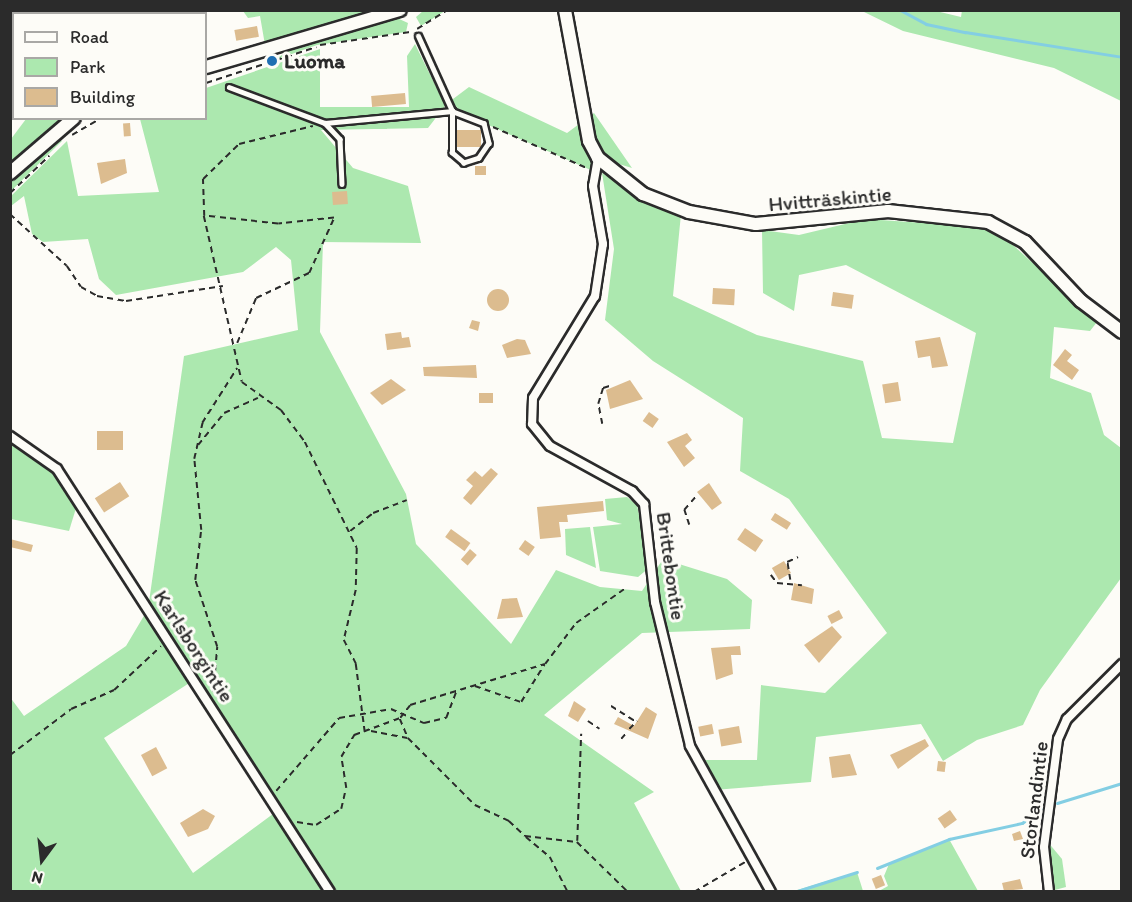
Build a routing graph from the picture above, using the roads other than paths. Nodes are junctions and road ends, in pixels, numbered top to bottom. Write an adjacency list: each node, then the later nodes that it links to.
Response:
1 (400, 10): 4 (street)
2 (565, 10): 9 (street, Hvitträskintie)
3 (418, 36): 6 (lane)
4 (207, 67)
5 (229, 87): 8 (lane)
6 (452, 111): 6 (lane); 8 (lane)
7 (72, 120): 10 (street)
8 (325, 123): 11 (lane)
9 (598, 158): 12 (street, Hvitträskintie); 16 (street, Brittebontie)
10 (10, 173)
11 (342, 184)
12 (1122, 332)
13 (10, 436): 15 (street, Karlsborgintie)
14 (1122, 664): 17 (street, Storlandintie)
15 (330, 891)
16 (771, 891)
17 (1049, 891)

